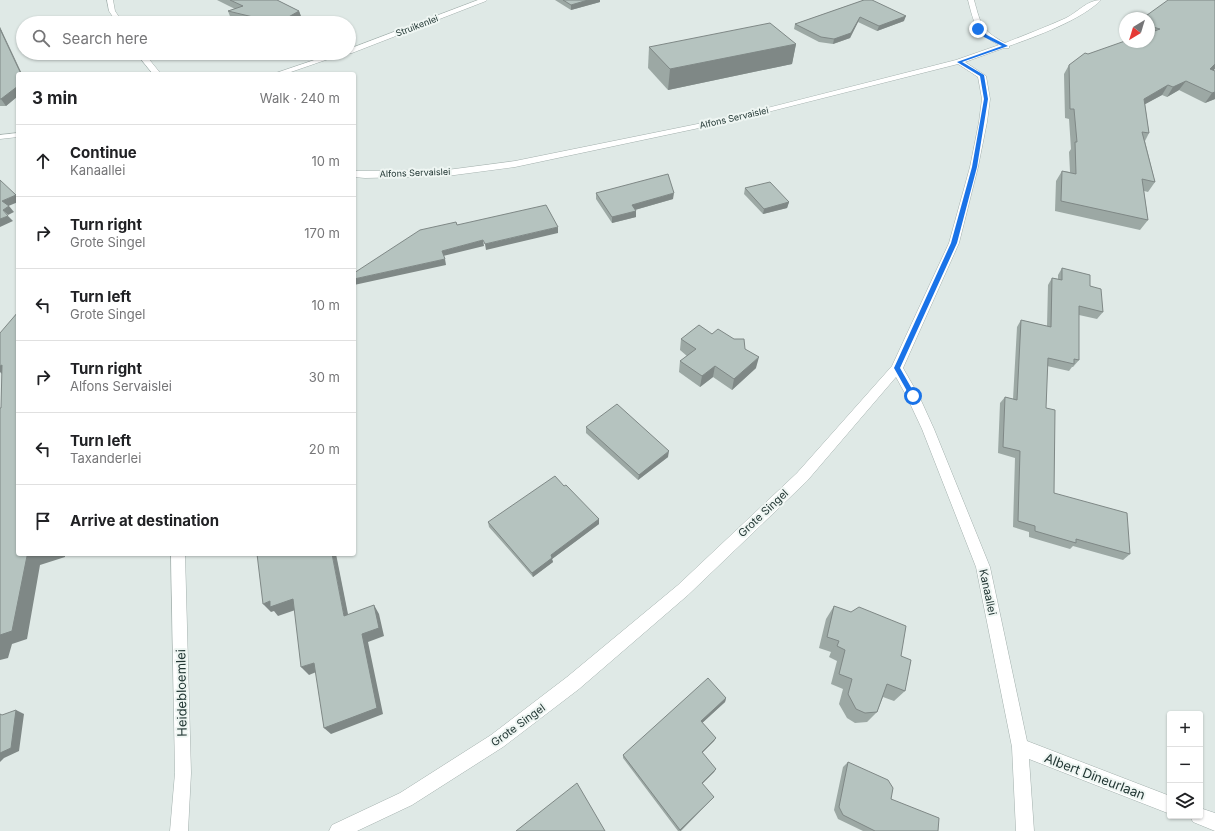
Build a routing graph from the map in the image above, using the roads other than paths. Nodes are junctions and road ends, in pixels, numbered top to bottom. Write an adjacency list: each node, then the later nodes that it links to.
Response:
1 (110, 0): 5 (street)
2 (484, 0): 7 (street, Struikenlei)
3 (971, 0): 6 (street)
4 (1098, 0): 6 (street, Alfons Servaislei)
5 (115, 16)
6 (1006, 46): 10 (street, Alfons Servaislei)
7 (356, 49)
8 (146, 60): 11 (street)
9 (320, 60): 12 (street)
10 (959, 62): 15 (street, Alfons Servaislei); 16 (street, Grote Singel)
11 (155, 72)
12 (283, 72)
13 (16, 135): 14 (street)
14 (0, 137)
15 (356, 174)
16 (897, 368): 18 (street, Kanaallei); 23 (street, Grote Singel)
17 (178, 556): 22 (street, Heidebloemlei)
18 (1020, 747): 19 (street, Albert Dineurlaan); 24 (street, Kanaallei)
19 (1167, 804)
20 (1203, 818): 21 (street)
21 (1215, 822)
22 (179, 831)
23 (338, 831)
24 (1025, 831)

